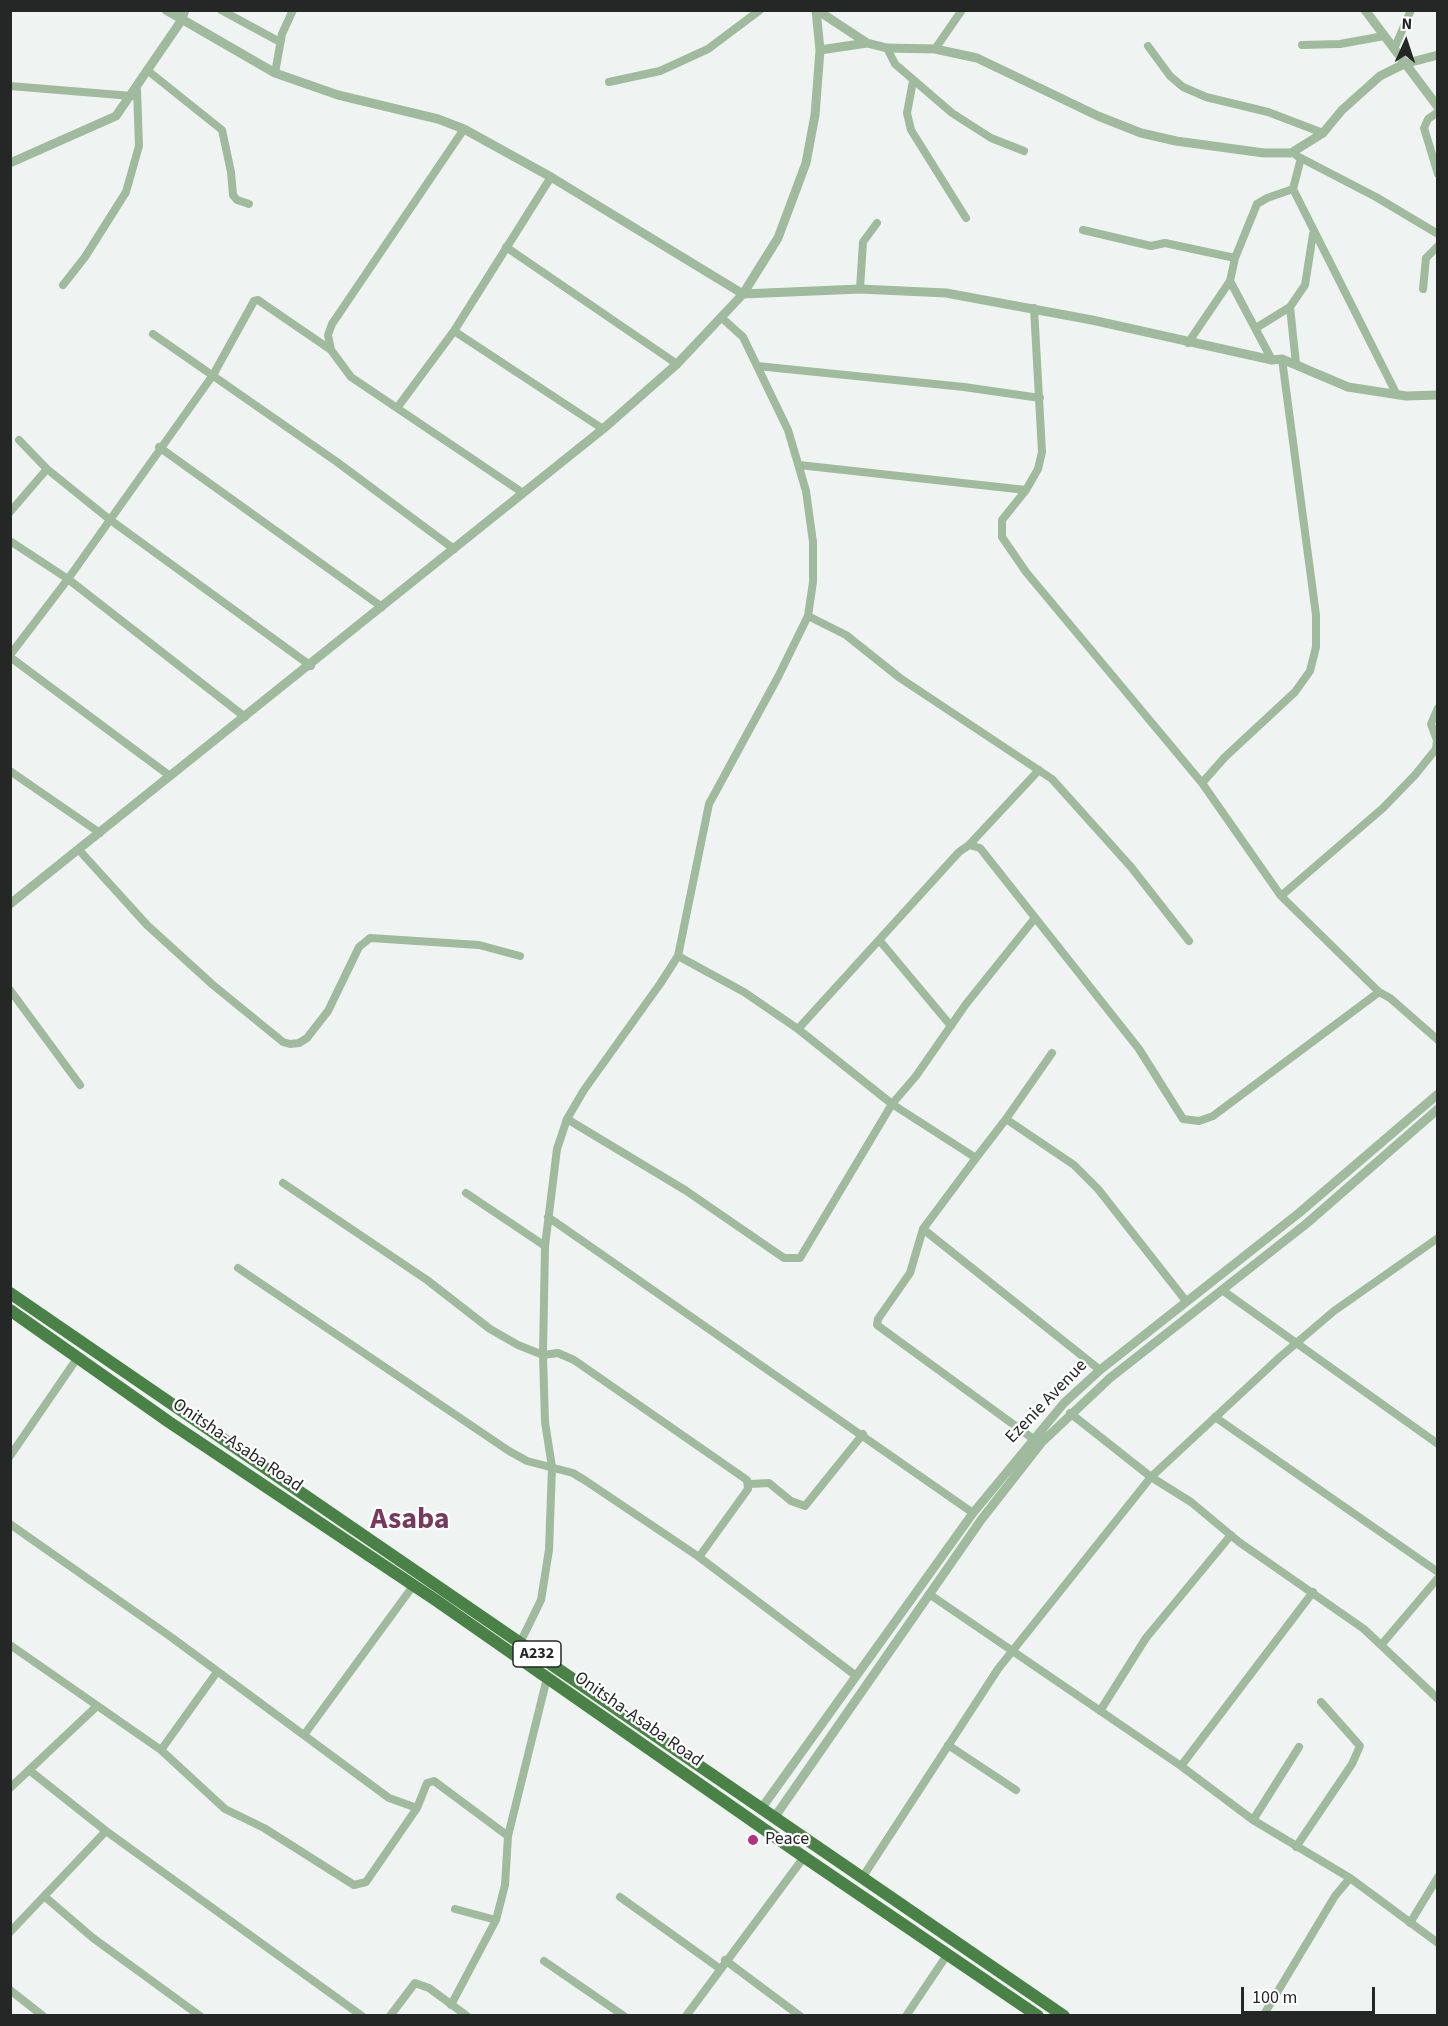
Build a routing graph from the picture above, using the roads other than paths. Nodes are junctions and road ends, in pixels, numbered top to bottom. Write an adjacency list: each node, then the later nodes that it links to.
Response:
1 (166, 10): 10 (street)
2 (185, 10): 10 (street)
3 (221, 10): 12 (street)
4 (294, 10): 12 (street)
5 (760, 10): 25 (street)
6 (816, 10): 13 (street); 19 (street)
7 (962, 10): 17 (street)
8 (1365, 10): 11 (street)
9 (1411, 10): 18 (street)
10 (181, 21): 22 (street); 23 (street)
11 (1384, 36): 14 (street); 18 (street)
12 (280, 42): 23 (street)
13 (867, 43): 16 (street); 19 (street)
14 (1302, 45)
15 (1148, 46): 30 (street)
16 (887, 48): 17 (street); 24 (street)
17 (935, 49): 32 (street)
18 (1394, 49): 21 (street)
19 (820, 50): 51 (street)
20 (1437, 55): 21 (street)
21 (1404, 64): 28 (street); 30 (street)
22 (147, 70): 27 (street); 38 (street)
23 (275, 73): 29 (street)
24 (913, 81): 31 (street); 39 (street)
25 (609, 82)
26 (10, 86): 27 (street)
27 (134, 93): 34 (street); 48 (street)
28 (1437, 110): 35 (street)
29 (464, 129): 36 (street); 59 (street)
30 (1323, 133): 32 (street)
31 (1024, 151)
32 (1291, 153): 33 (street)
33 (1301, 158): 37 (street); 43 (street)
34 (10, 163)
35 (1437, 174)
36 (551, 177): 45 (street); 51 (street)
37 (1293, 189): 42 (street); 46 (street)
38 (249, 204)
39 (966, 219)
40 (877, 223): 49 (street)
41 (1083, 230): 46 (street)
42 (1313, 234): 52 (street); 65 (street)
43 (1437, 234)
44 (1437, 246): 50 (street)
45 (506, 247): 56 (street); 61 (street)
46 (1235, 258): 47 (street)
47 (1230, 281): 55 (street); 58 (street)
48 (63, 285)
49 (860, 289): 51 (street); 53 (street)
50 (1423, 289)
51 (743, 294): 54 (street)
52 (1290, 307): 55 (street); 62 (street)
53 (1034, 308): 58 (street); 67 (street)
54 (722, 318): 61 (street); 63 (street)
55 (1256, 328): 60 (street)
56 (454, 331): 68 (street); 69 (street)
57 (153, 334): 64 (street)
58 (1188, 343): 60 (street)
59 (331, 350): 64 (street); 68 (street)
60 (1277, 360): 62 (street); 90 (street)
61 (677, 364): 69 (street)
62 (1296, 364): 65 (street)
63 (757, 366): 67 (street); 72 (street)
64 (213, 375): 71 (street); 79 (street)
65 (1397, 395): 66 (street)
66 (1437, 395)
67 (1040, 398): 74 (street)
68 (397, 408): 75 (street)
69 (603, 429): 75 (street)
70 (19, 440): 73 (street)
71 (159, 447): 77 (street); 81 (street)
72 (800, 465): 74 (street); 82 (street)
73 (48, 469): 76 (street); 77 (street)
74 (1026, 490): 90 (street)
75 (523, 493): 79 (street)
76 (10, 512)
77 (109, 519): 80 (street); 84 (street)
78 (10, 541): 80 (street)
79 (454, 549): 81 (street)
80 (68, 579): 83 (street); 86 (street)
81 (382, 607): 84 (street)
82 (808, 616): 87 (street); 100 (street)
83 (10, 656): 89 (street)
84 (311, 666): 86 (street)
85 (1437, 708): 94 (street)
86 (244, 717): 89 (street)
87 (1039, 770): 92 (street); 98 (street)
88 (10, 771): 91 (street)
89 (170, 776): 91 (street)
90 (1202, 783): 94 (street)
91 (100, 832): 93 (street)
92 (969, 844): 96 (street); 97 (street)
93 (79, 850): 95 (street); 99 (street)
94 (1281, 896): 102 (street)
95 (10, 904)
96 (1035, 918): 102 (street); 103 (street)
97 (880, 941): 103 (street); 104 (street)
98 (1189, 941)
99 (520, 956)
100 (678, 956): 104 (street); 111 (street)
101 (10, 990): 107 (street)
102 (1379, 992): 105 (street)
103 (951, 1026): 109 (street)
104 (798, 1029): 109 (street)
105 (1437, 1040)
106 (1052, 1053): 112 (street)
107 (80, 1084)
108 (1437, 1094): 120 (street, Ezenie Avenue)
109 (892, 1104): 111 (street); 113 (street)
110 (1437, 1109): 121 (street, Ezenie Avenue)
111 (567, 1119): 116 (street)
112 (1006, 1119): 113 (street); 125 (street)
113 (976, 1158): 117 (street)
114 (283, 1183): 128 (street)
115 (466, 1193): 119 (street)
116 (548, 1217): 119 (street); 133 (street)
117 (923, 1229): 130 (street); 134 (street)
118 (1437, 1238): 127 (street)
119 (545, 1246): 128 (street)
120 (1247, 1254): 121 (street); 125 (street, Ezenie Avenue)
121 (1255, 1264): 123 (street, Ezenie Avenue)
122 (238, 1268): 138 (street)
123 (1222, 1290): 127 (street); 131 (street, Ezenie Avenue)
124 (10, 1293): 137 (highway, A232)
125 (1186, 1301): 130 (street, Ezenie Avenue)
126 (10, 1310): 129 (highway, Onitsha-Asaba Road / A232)
127 (1297, 1344): 132 (street); 135 (street)
128 (543, 1355): 138 (street); 141 (street)
129 (78, 1357): 136 (street); 139 (highway, Onitsha-Asaba Road / A232)
130 (1100, 1370): 134 (street, Ezenie Avenue)
131 (1070, 1413): 140 (street); 150 (street, Ezenie Avenue)
132 (1215, 1417): 140 (street); 146 (street)
133 (863, 1434): 141 (street); 142 (street)
134 (1032, 1438): 142 (street, Ezenie Avenue)
135 (1437, 1444)
136 (10, 1456)
137 (255, 1460): 139 (highway); 151 (highway, A232)
138 (552, 1467): 145 (street); 151 (street)
139 (249, 1476): 148 (highway, Onitsha-Asaba Road / A232)
140 (1150, 1477): 144 (street); 154 (street)
141 (750, 1484): 145 (street)
142 (973, 1513): 156 (street, Ezenie Avenue)
143 (10, 1524): 155 (street)
144 (1231, 1535): 149 (street); 161 (street)
145 (699, 1557): 156 (street)
146 (1437, 1572)
147 (1437, 1578): 152 (street)
148 (413, 1586): 157 (highway, Onitsha-Asaba Road / A232); 162 (street)
149 (1313, 1592): 152 (street); 166 (street)
150 (929, 1594): 154 (street); 172 (street, Ezenie Avenue)
151 (520, 1642): 171 (highway, A232)
152 (1382, 1644): 158 (street)
153 (12, 1649): 160 (street)
154 (1014, 1652): 161 (street); 163 (street)
155 (217, 1672): 162 (street); 165 (street)
156 (855, 1675): 171 (street, Ezenie Avenue)
157 (547, 1678): 175 (street); 177 (highway, Onitsha-Asaba Road / A232)
158 (1437, 1699)
159 (1321, 1702): 176 (street)
160 (97, 1706): 165 (street); 167 (street)
161 (1100, 1711): 166 (street)
162 (304, 1735): 170 (street)
163 (948, 1745): 169 (street); 179 (street)
164 (1299, 1747): 173 (street)
165 (161, 1750): 170 (street)
166 (1181, 1766): 173 (street)
167 (29, 1770): 168 (street); 174 (street)
168 (10, 1788)
169 (1016, 1790)
170 (417, 1809): 175 (street)
171 (761, 1809): 172 (highway, A232)
172 (774, 1818): 179 (highway, A232)
173 (1252, 1820): 176 (street)
174 (106, 1831): 181 (street); 196 (street)
175 (508, 1836): 184 (street)
176 (1296, 1847): 180 (street)
177 (804, 1857): 188 (highway, Onitsha-Asaba Road / A232); 189 (street)
178 (1437, 1877): 185 (street)
179 (862, 1878): 204 (highway, A232)
180 (1350, 1878): 185 (street); 205 (street)
181 (44, 1896): 186 (street); 195 (street)
182 (621, 1898): 191 (street)
183 (455, 1909): 184 (street)
184 (495, 1920): 193 (street)
185 (1410, 1923): 187 (street)
186 (10, 1932)
187 (1437, 1943)
188 (947, 1955): 202 (street); 203 (highway, Onitsha-Asaba Road / A232)
189 (725, 1960): 191 (street); 201 (street)
190 (544, 1961): 199 (street)
191 (719, 1968): 200 (street)
192 (10, 1990): 194 (street)
193 (451, 2005): 197 (street); 198 (street)
194 (42, 2016)
195 (200, 2016)
196 (362, 2016)
197 (390, 2016)
198 (467, 2016)
199 (624, 2016)
200 (686, 2016)
201 (800, 2016)
202 (906, 2016)
203 (1038, 2016)
204 (1064, 2016)
205 (1263, 2016)

